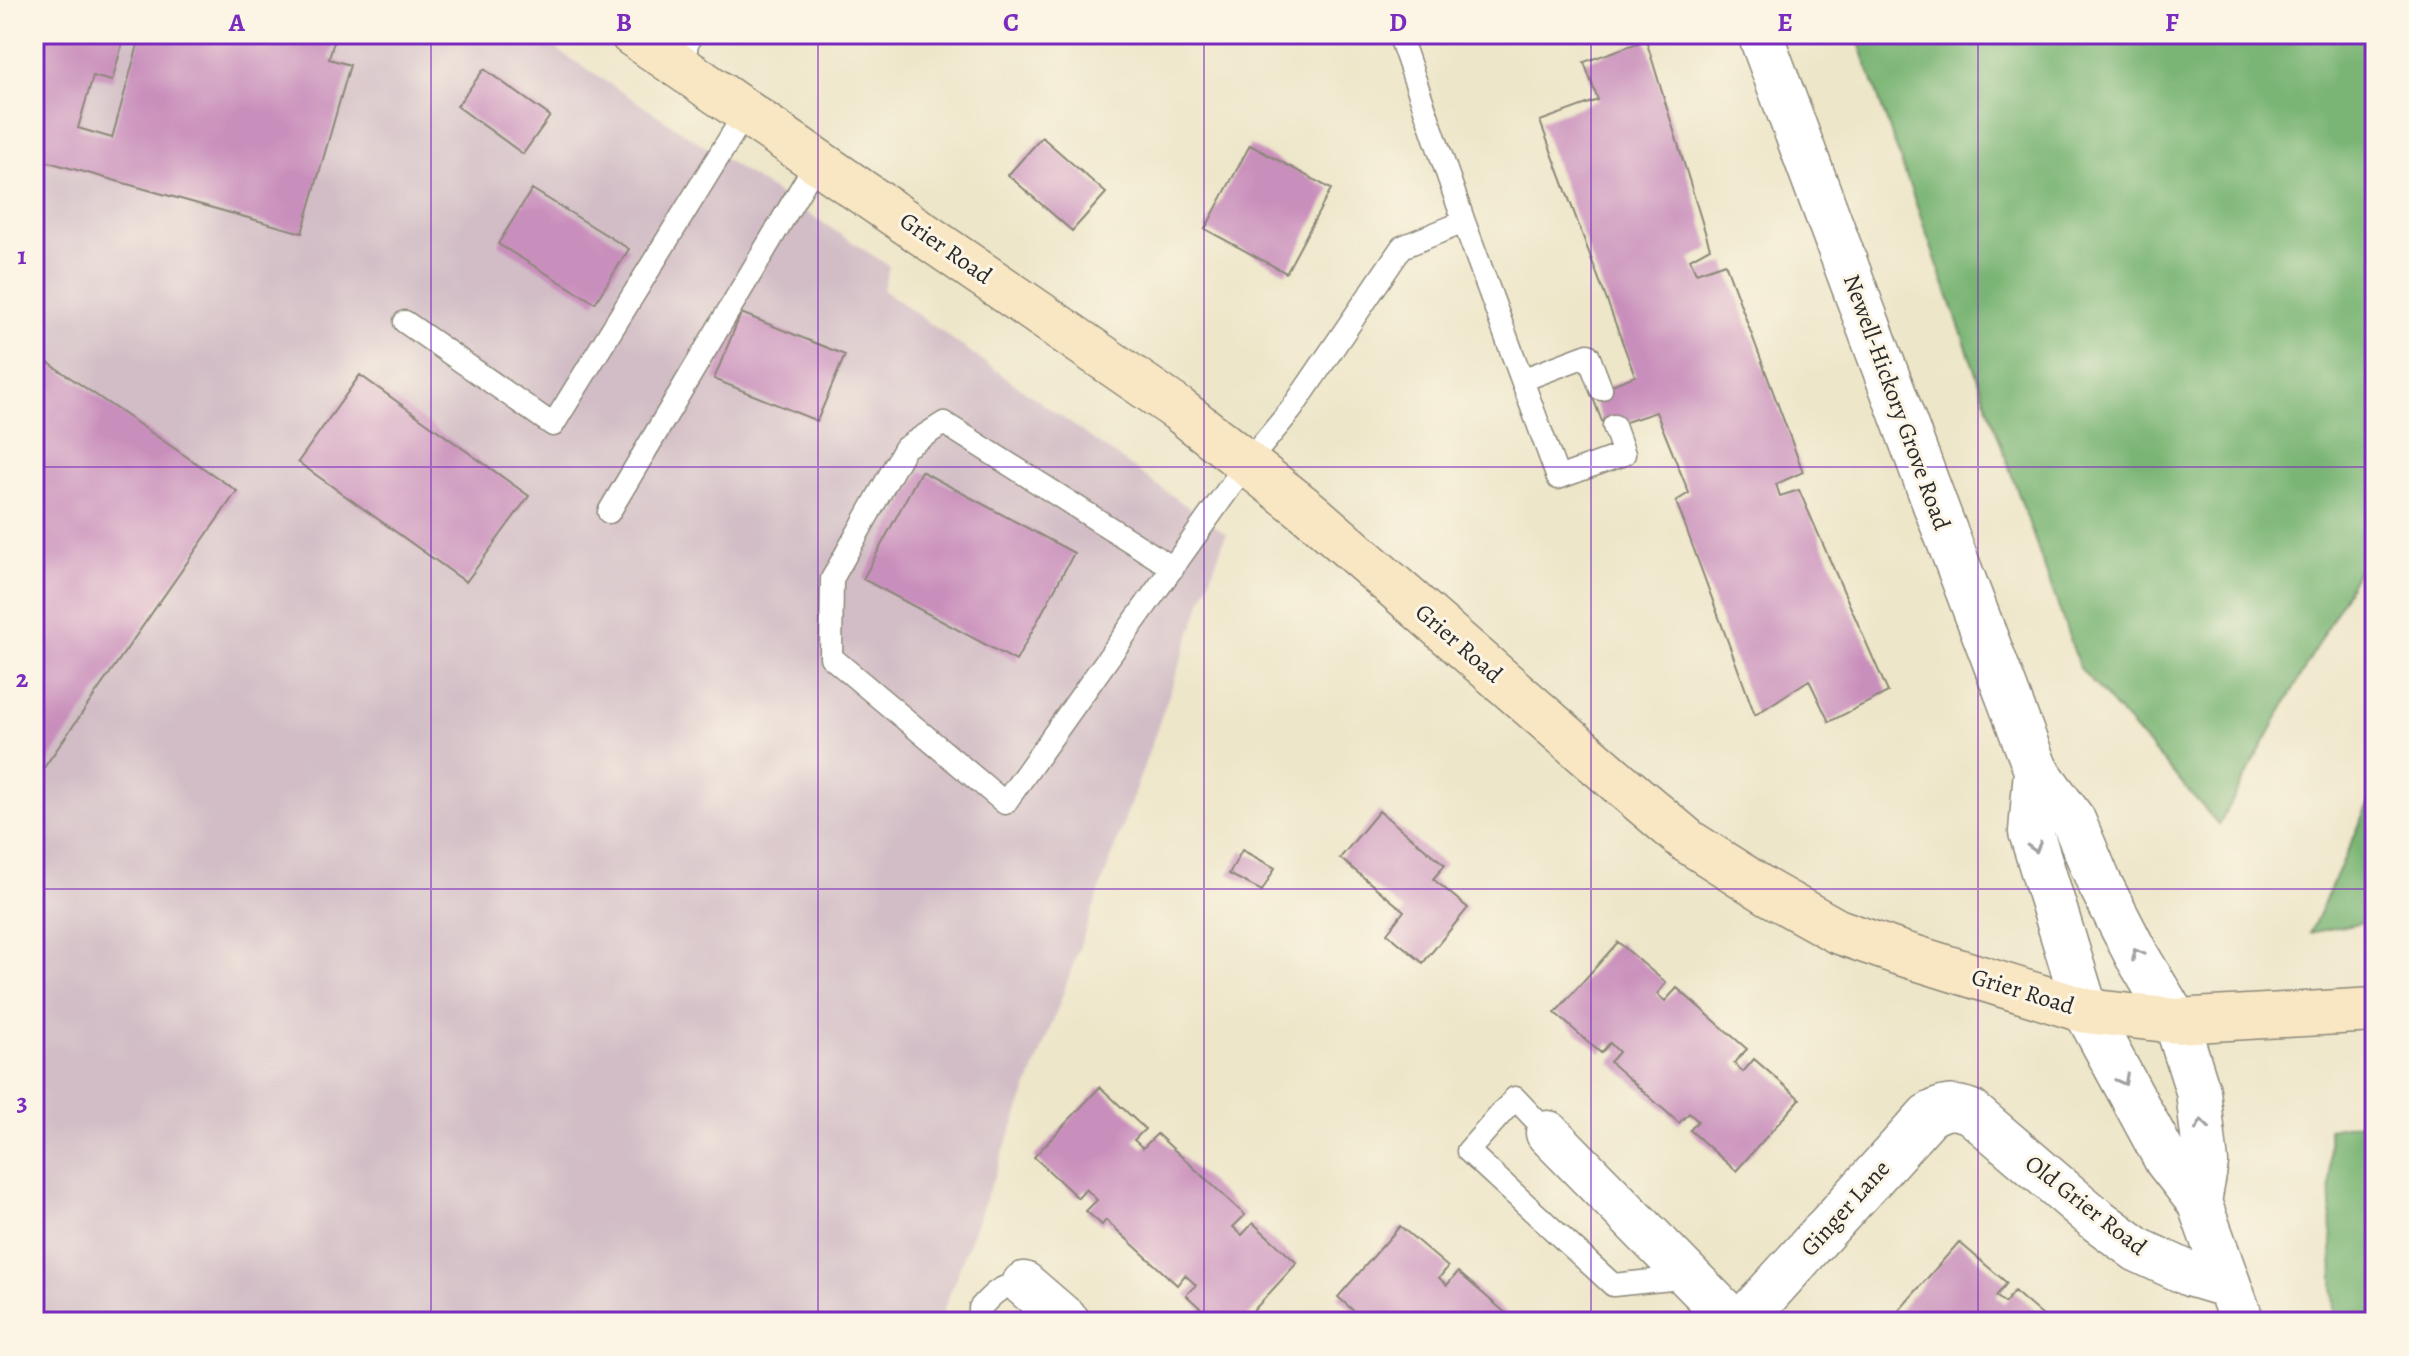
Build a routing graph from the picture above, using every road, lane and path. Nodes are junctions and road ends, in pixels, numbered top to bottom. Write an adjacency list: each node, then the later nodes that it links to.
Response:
1 (632, 34): 4 (street, Grier Road)
2 (1760, 34): 15 (street, Newell-Hickory Grove Road)
3 (1403, 35): 7 (lane)
4 (685, 50): 5 (street, Grier Road)
5 (746, 112): 6 (street, Grier Road); 8 (lane)
6 (818, 160): 12 (street, Grier Road); 13 (lane)
7 (1464, 222): 9 (lane); 12 (lane)
8 (405, 322)
9 (1522, 380): 10 (lane); 11 (lane)
10 (1601, 389)
11 (1614, 426)
12 (1247, 463): 14 (lane); 17 (street, Grier Road)
13 (609, 512)
14 (1173, 568): 14 (lane)
15 (2036, 770): 17 (street, Newell-Hickory Grove Road, one-way to 17); 18 (street, Newell-Hickory Grove Road, one-way to 15)
16 (2375, 1010): 18 (street, Grier Road)
17 (2086, 1011): 18 (street, Grier Road); 21 (street, Newell-Hickory Grove Road, one-way to 21)
18 (2176, 1021): 21 (street, Newell-Hickory Grove Road, one-way to 18)
19 (1954, 1106): 24 (street, Old Grier Road); 28 (street, Ginger Lane)
20 (1548, 1133): 22 (street); 22 (lane)
21 (2199, 1202): 24 (street, Newell-Hickory Grove Road)
22 (1690, 1277): 27 (street)
23 (1024, 1284): 25 (lane); 26 (street)
24 (2235, 1304)
25 (980, 1322)
26 (1068, 1322)
27 (1734, 1322)
28 (1742, 1322)

